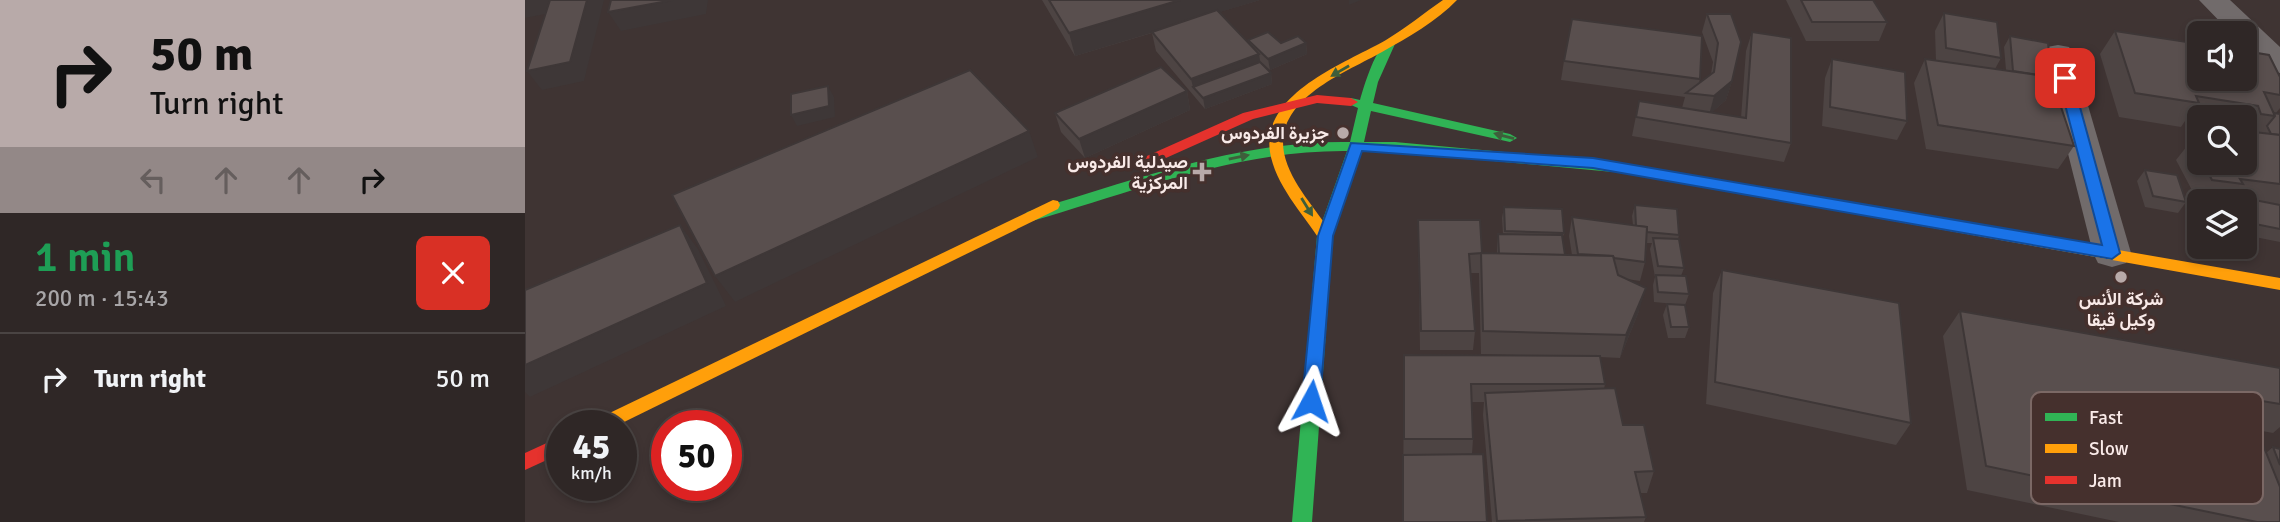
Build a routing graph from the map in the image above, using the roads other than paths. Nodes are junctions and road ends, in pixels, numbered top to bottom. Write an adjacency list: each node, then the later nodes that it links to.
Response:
1 (1451, 0): 3 (main road)
2 (2213, 0): 5 (street)
3 (1389, 44): 6 (main road, one-way to 6); 7 (main road)
4 (2058, 54): 13 (street)
5 (2280, 64)
6 (1293, 103): 7 (main road); 9 (main road); 11 (main road)
7 (1365, 103): 8 (main road); 10 (main road, one-way to 7)
8 (1356, 146): 9 (main road); 10 (main road); 12 (main road)
9 (1276, 149): 11 (main road, one-way to 9); 12 (main road, one-way to 12)
10 (1593, 163): 13 (main road)
11 (1032, 216): 15 (main road)
12 (1325, 236): 18 (main road)
13 (2112, 253): 14 (main road)
14 (2280, 284)
15 (632, 410)
16 (546, 452): 17 (main road)
17 (525, 462)
18 (1302, 522)

